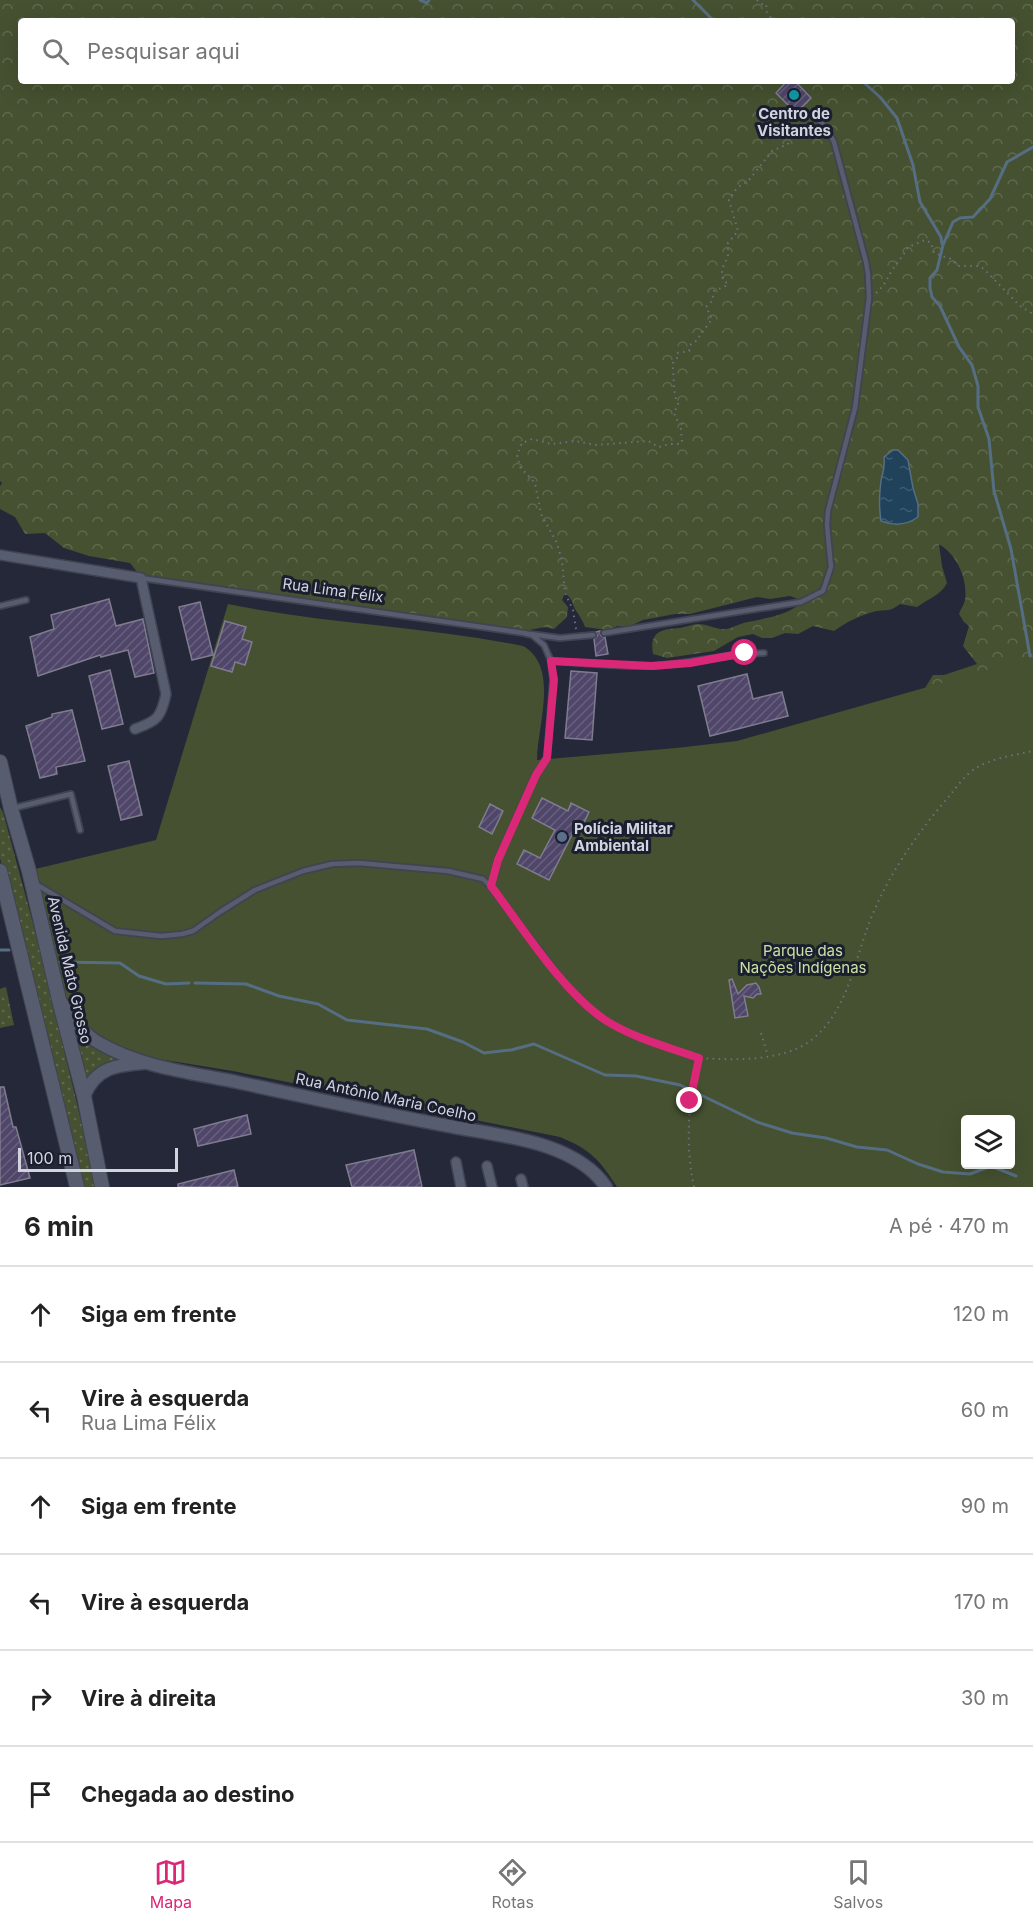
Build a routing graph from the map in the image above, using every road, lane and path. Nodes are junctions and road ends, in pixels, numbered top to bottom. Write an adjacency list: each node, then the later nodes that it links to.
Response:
1 (757, 0): 2 (path)
2 (771, 18)
3 (796, 118): 14 (path)
4 (819, 120): 5 (lane)
5 (869, 298): 6 (path); 12 (lane)
6 (1033, 314)
7 (0, 555): 8 (street, Rua Lima Félix)
8 (141, 578): 11 (lane, Rua Lima Félix); 17 (street)
9 (26, 600): 10 (lane)
10 (0, 606)
11 (524, 633): 14 (lane, Rua Lima Félix); 16 (lane)
12 (604, 633)
13 (593, 635): 14 (lane, Rua Lima Félix)
14 (577, 638)
15 (764, 653): 16 (lane)
16 (551, 661): 25 (lane)
17 (135, 729)
18 (1033, 751): 29 (path)
19 (0, 762): 20 (main road, Avenida Mato Grosso)
20 (4, 793): 21 (main road, Avenida Mato Grosso)
21 (11, 809): 22 (lane); 24 (main road, Avenida Mato Grosso)
22 (80, 830)
23 (0, 871): 35 (main road)
24 (32, 882): 25 (lane); 27 (main road, Avenida Mato Grosso)
25 (491, 886): 26 (lane)
26 (558, 975): 30 (path)
27 (59, 1000): 31 (street, Rua Antônio Maria Coelho); 32 (main road, Avenida Mato Grosso)
28 (761, 1033): 29 (path)
29 (768, 1057): 30 (path)
30 (699, 1058): 40 (path)
31 (147, 1062): 32 (street, Rua Antônio Maria Coelho); 39 (street, Rua Antônio Maria Coelho)
32 (84, 1096): 36 (main road, Avenida Mato Grosso)
33 (456, 1162): 37 (street)
34 (487, 1166): 38 (street)
35 (77, 1187)
36 (102, 1187)
37 (461, 1187)
38 (492, 1187)
39 (606, 1187)
40 (694, 1187)

